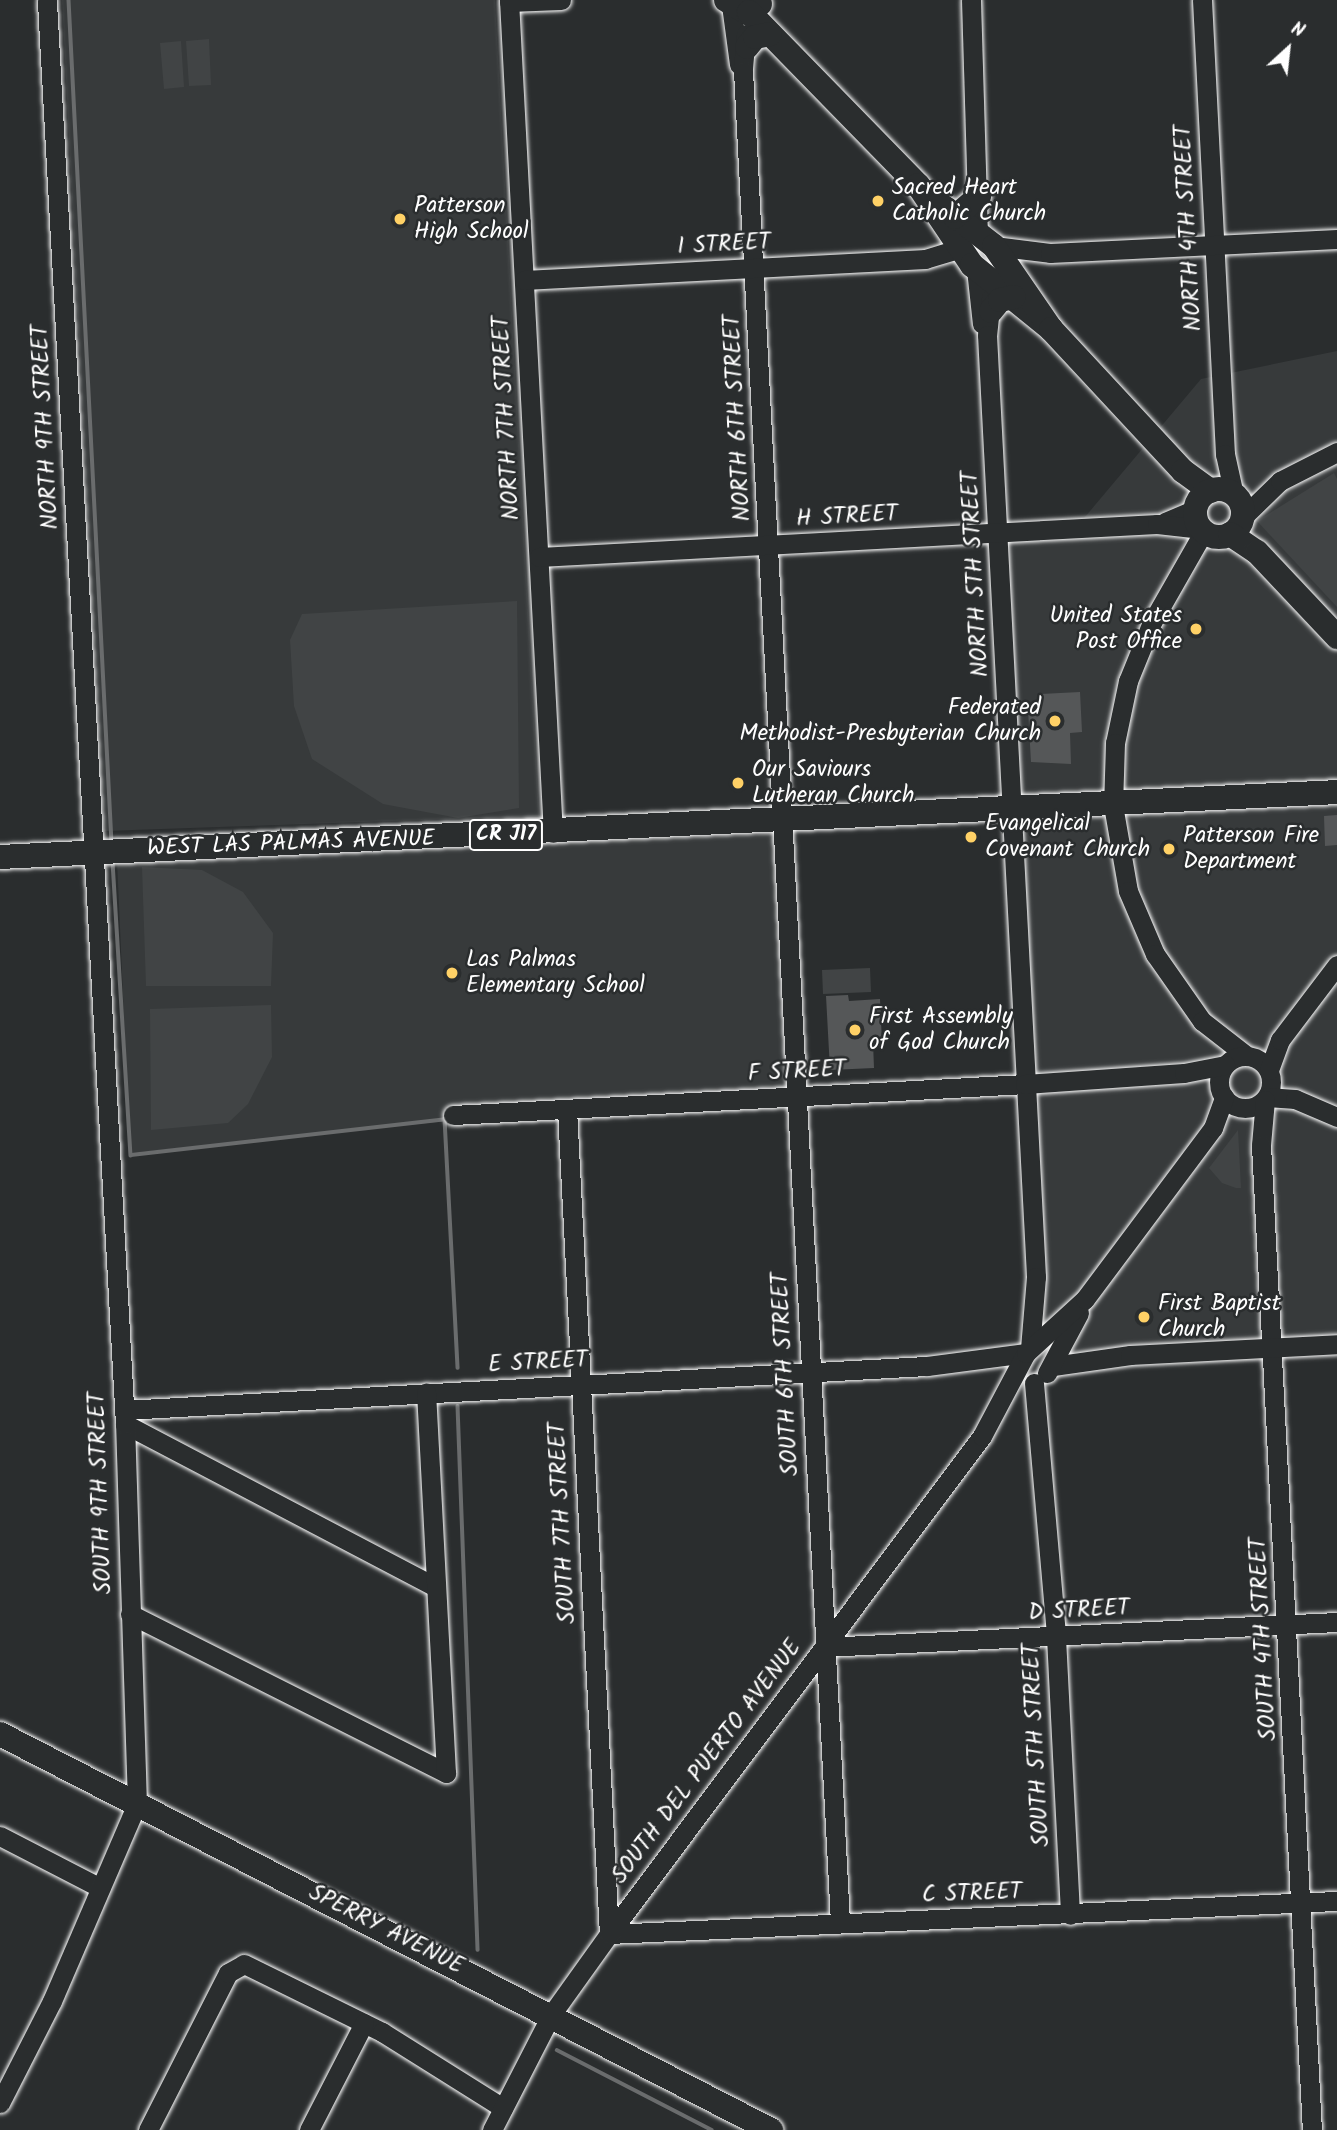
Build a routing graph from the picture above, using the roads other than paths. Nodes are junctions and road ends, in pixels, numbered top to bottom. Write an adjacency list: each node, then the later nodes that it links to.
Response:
1 (47, 0): 28 (street, NORTH 9TH STREET)
2 (561, 0): 5 (street)
3 (971, 0): 10 (street, NORTH 5TH STREET)
4 (1202, 0): 12 (street, NORTH 4TH STREET)
5 (509, 1): 15 (street, NORTH 7TH STREET)
6 (740, 4): 7 (main road); 8 (street, NORTH 6TH STREET); 9 (main road)
7 (770, 34): 8 (main road); 9 (main road)
8 (745, 59): 14 (street, NORTH 6TH STREET)
9 (807, 65): 13 (main road)
10 (980, 192): 13 (main road); 13 (street, NORTH 5TH STREET)
11 (1337, 239): 12 (street, I STREET)
12 (1215, 245): 13 (street, I STREET); 18 (street, NORTH 4TH STREET)
13 (983, 256): 14 (street, I STREET); 16 (street, NORTH 5TH STREET); 16 (main road); 18 (main road)
14 (755, 268): 15 (street, I STREET); 20 (street, NORTH 6TH STREET)
15 (524, 280): 21 (street, NORTH 7TH STREET)
16 (989, 323): 19 (street, NORTH 5TH STREET)
17 (1337, 452): 18 (street)
18 (1219, 513): 19 (street, H STREET); 22 (main road); 24 (street)
19 (999, 534): 20 (street, H STREET); 25 (street, NORTH 5TH STREET)
20 (769, 545): 21 (street, H STREET); 26 (street, NORTH 6TH STREET)
21 (539, 557): 27 (street, NORTH 7TH STREET)
22 (1337, 637)
23 (1337, 792): 24 (main road, WEST LAS PALMAS AVENUE / CR J17)
24 (1112, 805): 25 (main road, WEST LAS PALMAS AVENUE / CR J17); 31 (street)
25 (1013, 810): 26 (main road, WEST LAS PALMAS AVENUE / CR J17); 34 (street)
26 (783, 822): 27 (main road, WEST LAS PALMAS AVENUE / CR J17); 36 (street, SOUTH 6TH STREET)
27 (553, 833): 28 (main road, WEST LAS PALMAS AVENUE / CR J17)
28 (96, 852): 29 (main road, WEST LAS PALMAS AVENUE / CR J17); 57 (street, SOUTH 9TH STREET)
29 (0, 858)
30 (1337, 965): 35 (street)
31 (1210, 1029): 32 (street); 35 (street)
32 (1226, 1065): 33 (street, F STREET); 35 (street, SOUTH DEL PUERTO AVENUE)
33 (1184, 1073): 34 (street, F STREET); 35 (street, F STREET)
34 (1026, 1084): 36 (street, F STREET); 40 (street)
35 (1250, 1086): 39 (street); 41 (street, SOUTH DEL PUERTO AVENUE); 45 (street, SOUTH 4TH STREET)
36 (797, 1096): 37 (street, F STREET); 50 (street, SOUTH 6TH STREET)
37 (567, 1109): 38 (street, F STREET); 52 (street, SOUTH 7TH STREET)
38 (453, 1115)
39 (1337, 1117)
40 (1036, 1277): 42 (street); 46 (street)
41 (1089, 1294): 42 (street); 43 (street, SOUTH DEL PUERTO AVENUE)
42 (1045, 1310): 43 (street)
43 (1057, 1339): 46 (street, SOUTH DEL PUERTO AVENUE); 47 (street); 49 (street, SOUTH DEL PUERTO AVENUE)
44 (1337, 1344): 45 (street)
45 (1273, 1347): 47 (street); 63 (street, SOUTH 4TH STREET)
46 (1028, 1350): 48 (street, E STREET); 51 (street, SOUTH DEL PUERTO AVENUE)
47 (1130, 1355): 49 (street)
48 (954, 1364): 50 (street, E STREET); 51 (street, E STREET)
49 (1051, 1368): 53 (street, SOUTH DEL PUERTO AVENUE); 59 (street, SOUTH 5TH STREET)
50 (810, 1372): 52 (street, E STREET); 65 (street, SOUTH 6TH STREET)
51 (1015, 1373): 53 (street); 58 (street, SOUTH DEL PUERTO AVENUE)
52 (580, 1385): 54 (street, E STREET); 74 (street, SOUTH 7TH STREET)
53 (1032, 1385): 55 (street, SOUTH 5TH STREET); 56 (street, SOUTH DEL PUERTO AVENUE)
54 (426, 1394): 57 (street, E STREET); 60 (street)
55 (1037, 1409): 56 (street); 59 (street, SOUTH 5TH STREET)
56 (1002, 1413): 58 (street, SOUTH DEL PUERTO AVENUE)
57 (124, 1417): 60 (street); 61 (street, SOUTH 9TH STREET)
58 (982, 1436): 65 (street, SOUTH DEL PUERTO AVENUE)
59 (1042, 1448): 64 (street, SOUTH 5TH STREET)
60 (436, 1587): 61 (street)
61 (130, 1614): 67 (street, SOUTH 9TH STREET)
62 (1337, 1622): 63 (street, D STREET)
63 (1288, 1625): 64 (street, D STREET); 71 (street, SOUTH 4TH STREET)
64 (1056, 1637): 65 (street, D STREET); 72 (street, SOUTH 5TH STREET)
65 (824, 1647): 73 (street, SOUTH 6TH STREET); 74 (street, SOUTH DEL PUERTO AVENUE)
66 (0, 1734): 67 (main road, SPERRY AVENUE)
67 (137, 1804): 69 (street, SOUTH 9TH STREET); 75 (main road, SPERRY AVENUE)
68 (0, 1836): 69 (street)
69 (97, 1886): 77 (street, SOUTH 9TH STREET)
70 (1337, 1901): 71 (street, C STREET)
71 (1302, 1903): 72 (street, C STREET); 83 (street, SOUTH 4TH STREET)
72 (1070, 1915): 73 (street, C STREET)
73 (840, 1923): 74 (street, C STREET)
74 (609, 1934): 75 (street, SOUTH DEL PUERTO AVENUE)
75 (551, 2015): 78 (street, SOUTH DEL PUERTO AVENUE); 82 (main road, SPERRY AVENUE)
76 (364, 2023): 78 (street); 79 (street); 80 (street)
77 (0, 2102)
78 (503, 2108): 81 (street, SOUTH DEL PUERTO AVENUE)
79 (148, 2130)
80 (309, 2130)
81 (492, 2130)
82 (771, 2130)
83 (1312, 2130)

